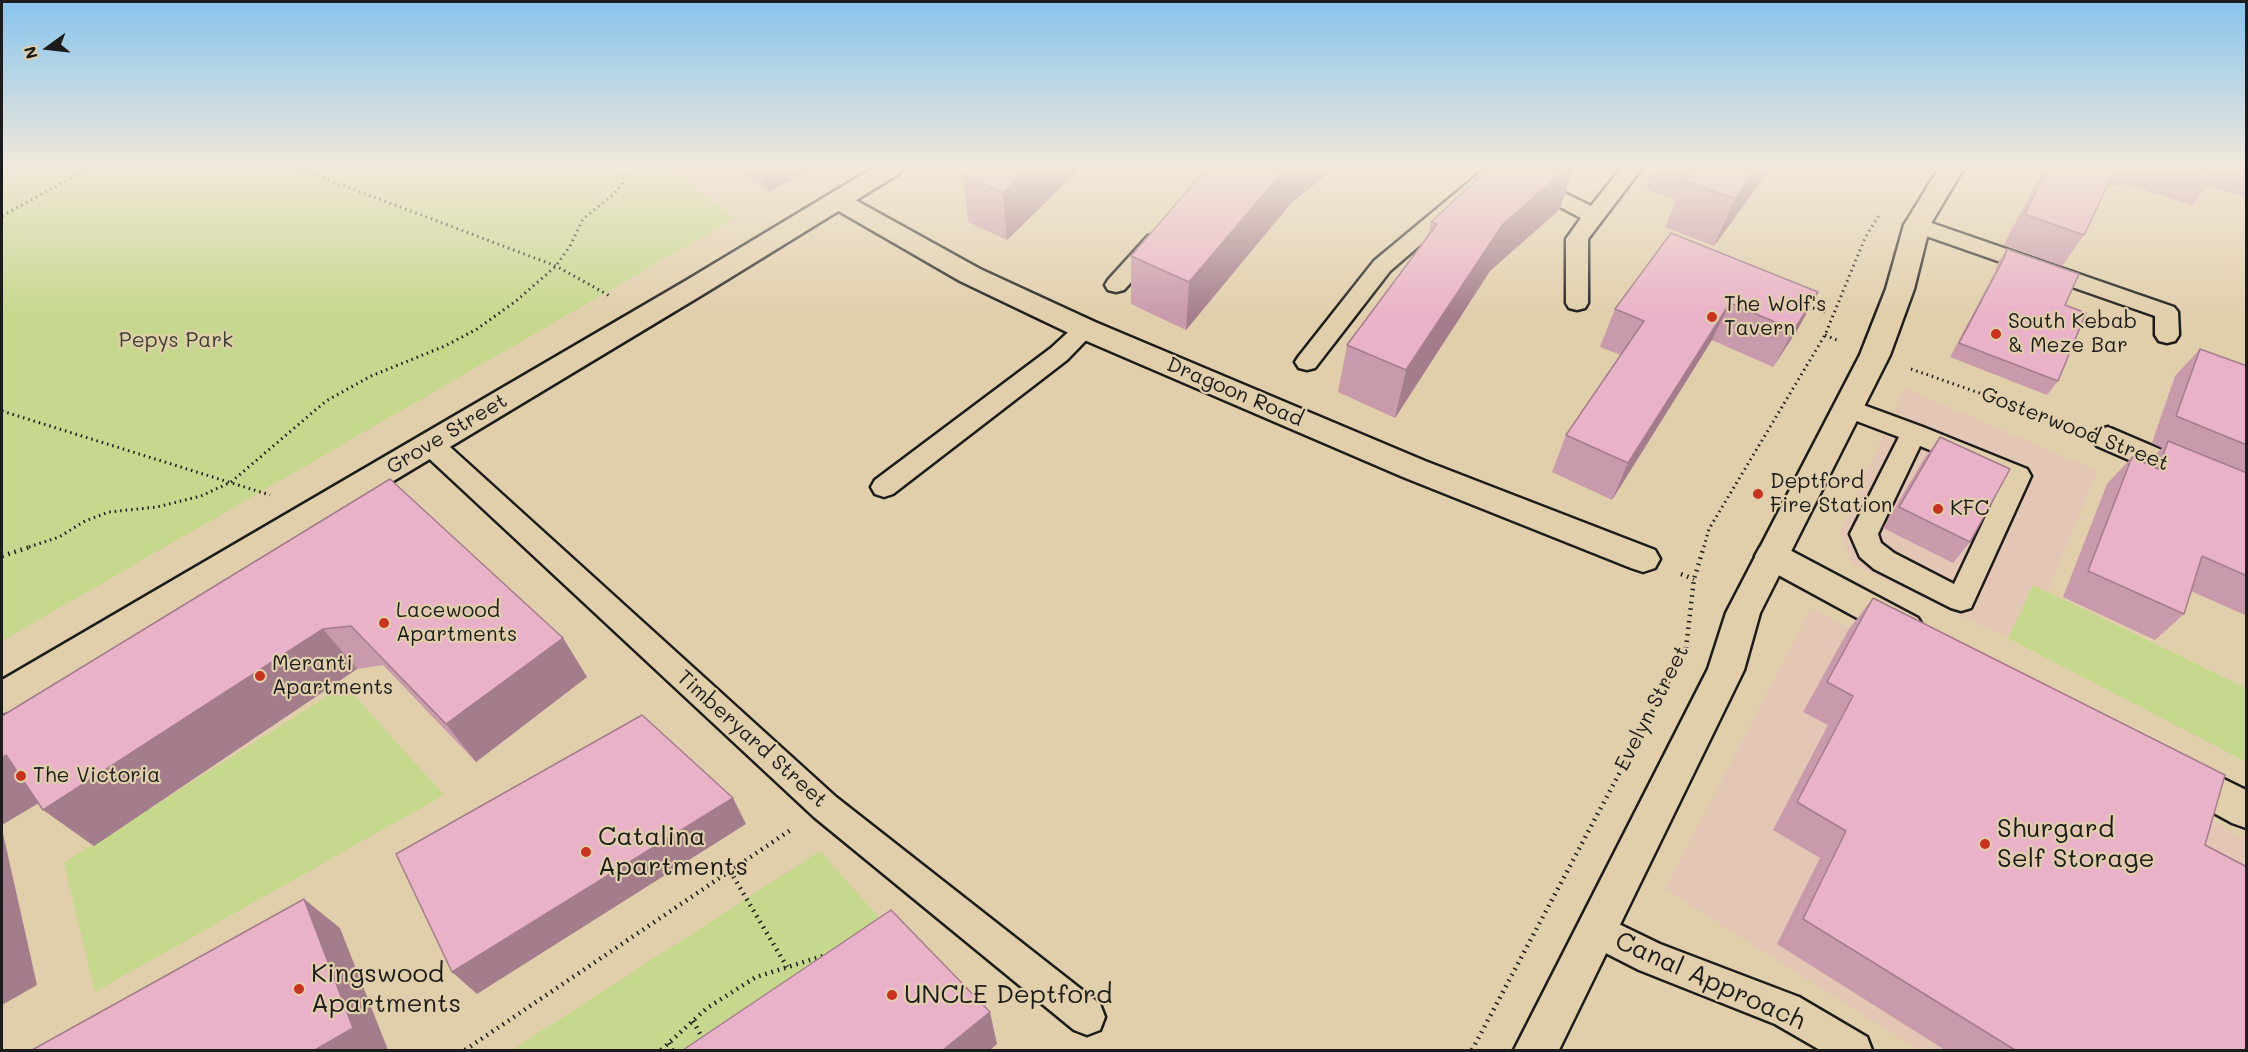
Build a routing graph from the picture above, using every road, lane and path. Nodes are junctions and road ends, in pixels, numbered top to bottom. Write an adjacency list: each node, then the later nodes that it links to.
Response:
1 (426, 217): 11 (path)
2 (585, 217): 11 (path)
3 (812, 217): 27 (main road, Grove Street)
4 (867, 217): 17 (main road, Dragoon Road)
5 (1441, 217): 21 (lane)
6 (1593, 217): 14 (lane)
7 (1877, 217): 18 (path, Evelyn Street)
8 (1922, 217): 10 (main road)
9 (1172, 224): 12 (lane)
10 (1917, 225): 19 (lane); 23 (main road)
11 (555, 266): 13 (path); 28 (path)
12 (1116, 285)
13 (616, 299)
14 (1577, 303)
15 (1813, 308): 16 (path)
16 (1825, 312)
17 (1085, 329): 29 (lane); 34 (main road, Dragoon Road)
18 (1825, 335): 20 (path); 51 (path, Evelyn Street)
19 (2167, 335)
20 (1832, 338)
21 (1308, 362)
22 (1902, 365): 26 (path, Gosterwood Street)
23 (1847, 408): 25 (lane); 33 (main road)
24 (2, 411): 28 (path)
25 (1914, 433): 25 (lane)
26 (2108, 438): 30 (main road, Gosterwood Street)
27 (430, 444): 31 (main road, Grove Street); 38 (lane, Timberyard Street)
28 (231, 482): 31 (path); 32 (path)
29 (884, 487)
30 (2247, 499)
31 (317, 510): 36 (main road, Grove Street)
32 (2, 556)
33 (1772, 556): 35 (main road); 41 (main road)
34 (1643, 559)
35 (1935, 643)
36 (2, 698)
37 (2153, 760): 39 (main road)
38 (825, 807): 40 (path); 44 (lane, Timberyard Street)
39 (2247, 810)
40 (730, 871): 43 (path); 47 (path)
41 (1596, 930): 52 (main road); 53 (lane, Canal Approach)
42 (837, 952): 43 (path)
43 (787, 967): 45 (path)
44 (1087, 1017)
45 (693, 1021): 46 (path); 50 (path)
46 (669, 1043): 48 (path); 49 (path)
47 (465, 1050)
48 (661, 1050)
49 (672, 1050)
50 (709, 1050)
51 (1472, 1050)
52 (1536, 1050)
53 (1854, 1050)

